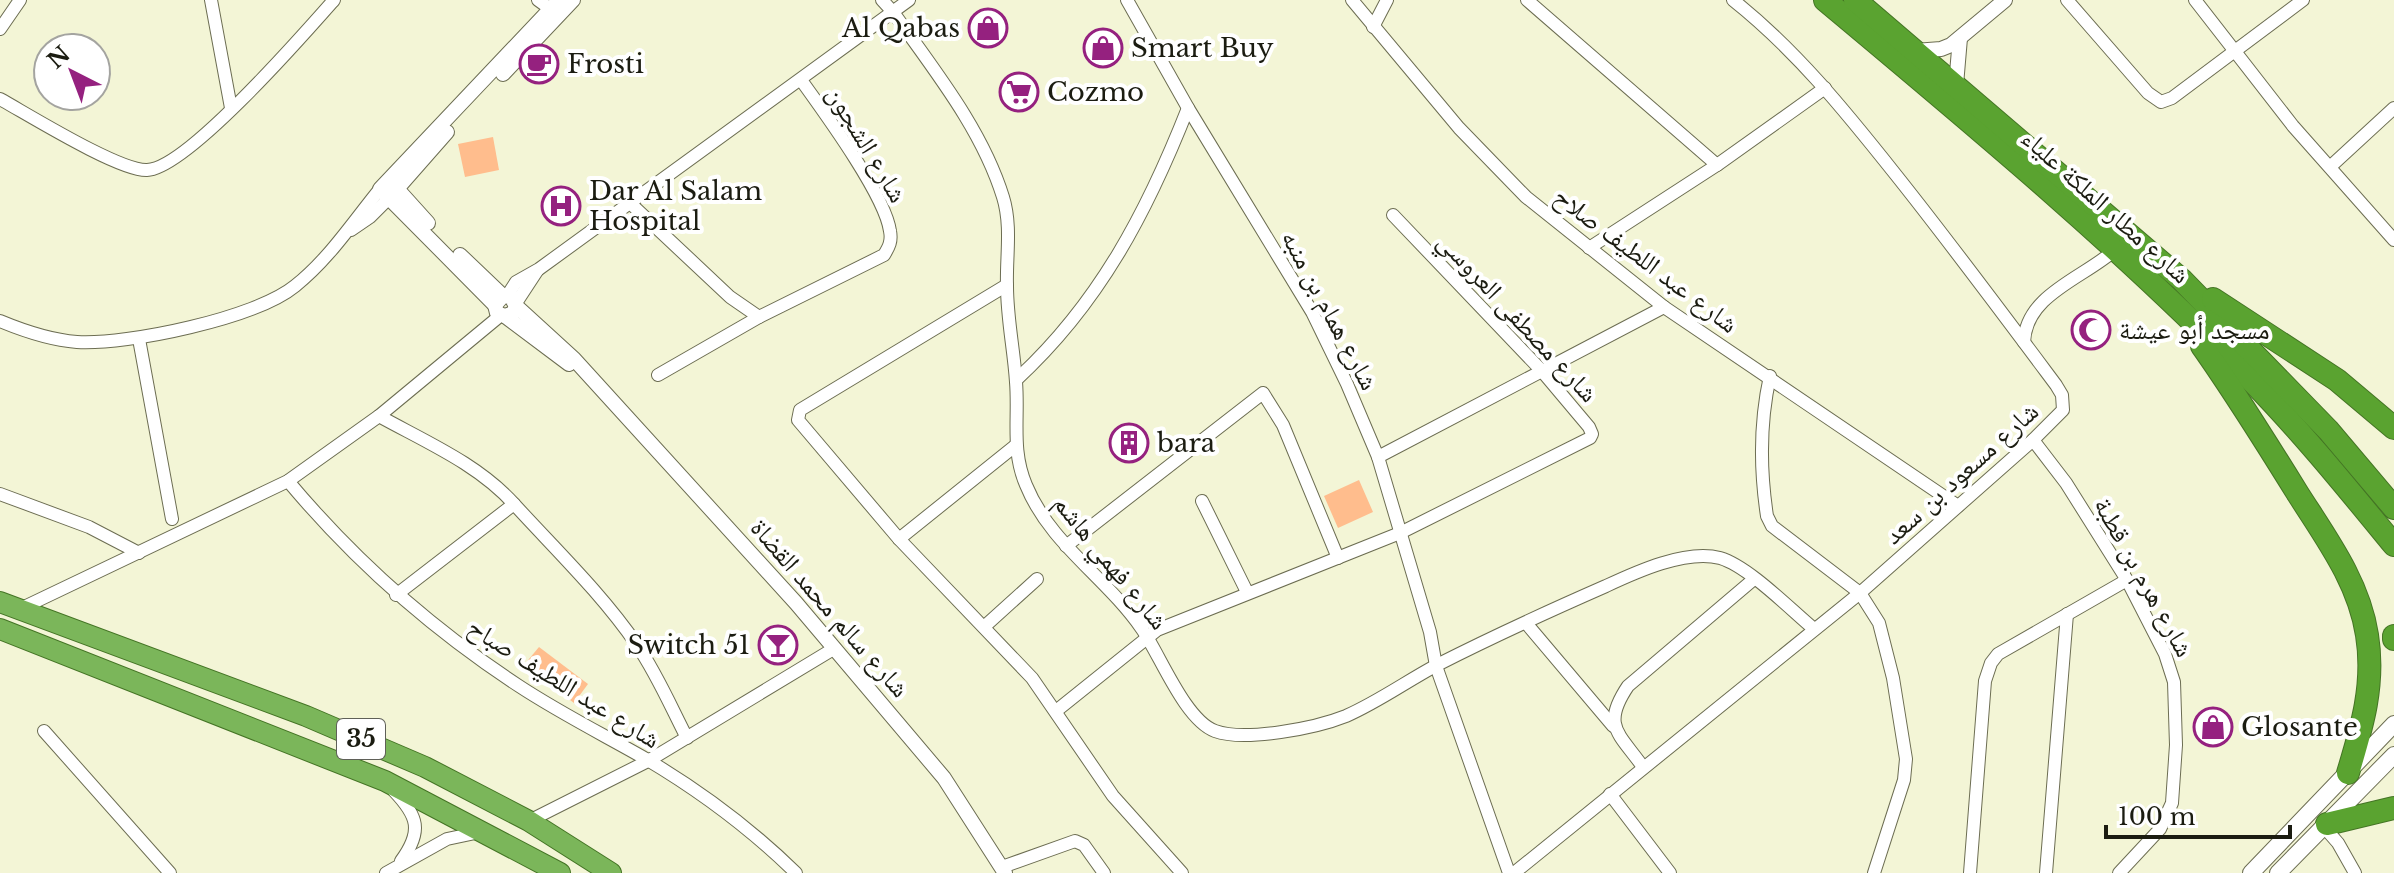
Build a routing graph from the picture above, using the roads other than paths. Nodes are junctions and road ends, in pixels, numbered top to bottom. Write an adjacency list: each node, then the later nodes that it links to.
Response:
1 (211, 0): 29 (street)
2 (334, 0): 29 (street)
3 (573, 0): 18 (street)
4 (882, 0): 19 (street, شارع فهمي هاشم)
5 (909, 0): 19 (street)
6 (1127, 0): 30 (street, شارع همام بن منبه)
7 (1352, 0): 20 (street, شارع عبد اللطيف صلاح)
8 (1387, 0): 20 (street)
9 (1527, 0): 32 (street)
10 (1733, 0): 27 (street, شارع مسعود بن سعد)
11 (1825, 0): 39 (highway, شارع مطار الملكة علياء)
12 (1855, 0): 23 (highway, شارع مطار الملكة علياء)
13 (2005, 0): 22 (street)
14 (2067, 0): 24 (street)
15 (2195, 0): 24 (street)
16 (2303, 0): 24 (street)
17 (22, 1): 21 (street)
18 (552, 6): 34 (street)
19 (893, 12): 25 (street); 41 (street, شارع فهمي هاشم)
20 (1373, 27): 38 (street, شارع عبد اللطيف صلاح)
21 (0, 29)
22 (1960, 38): 23 (street); 26 (street)
23 (1915, 51): 26 (highway, شارع مطار الملكة علياء)
24 (2235, 53): 33 (street)
25 (801, 80): 35 (street); 45 (street, شارع الشجون)
26 (1956, 85): 40 (highway, شارع مطار الملكة علياء)
27 (1825, 88): 32 (street); 48 (street, شارع مسعود بن سعد)
28 (0, 99): 29 (street)
29 (231, 108)
30 (1188, 108): 52 (street); 57 (street, شارع همام بن منبه)
31 (2394, 108): 33 (street)
32 (1717, 165): 38 (street)
33 (2331, 166): 37 (street)
34 (388, 189): 43 (street, شارع سالم محمد القضاة); 47 (street)
35 (630, 203): 43 (street); 45 (street)
36 (1393, 215): 49 (street, شارع مصطفى العروسي)
37 (2394, 240)
38 (1589, 248): 44 (street, شارع عبد اللطيف صلاح)
39 (2116, 249): 42 (highway, شارع مطار الملكة علياء); 48 (street)
40 (2182, 280): 54 (highway); 63 (highway, شارع مطار الملكة علياء)
41 (1007, 285): 52 (street, شارع فهمي هاشم); 66 (street)
42 (2172, 302): 67 (highway, شارع مطار الملكة علياء); 94 (highway)
43 (506, 305): 53 (street); 84 (street, شارع سالم محمد القضاة)
44 (1664, 307): 49 (street); 51 (street, شارع عبد اللطيف صلاح)
45 (759, 317): 50 (street)
46 (0, 321): 47 (street)
47 (139, 339): 64 (street)
48 (2024, 342): 55 (street, شارع مسعود بن سعد)
49 (1541, 370): 57 (street); 65 (street, شارع مصطفى العروسي)
50 (658, 375)
51 (1770, 376): 62 (street, شارع عبد اللطيف صلاح); 75 (street)
52 (1016, 380): 56 (street, شارع فهمي هاشم)
53 (379, 416): 58 (street); 61 (street)
54 (2394, 428)
55 (2033, 440): 62 (street, شارع مسعود بن سعد); 73 (street, شارع هرم بن قطبة)
56 (1015, 446): 66 (street); 68 (street, شارع فهمي هاشم)
57 (1378, 457): 65 (street, شارع همام بن منبه)
58 (288, 481): 69 (street); 76 (street, شارع عبد اللطيف صباح)
59 (0, 494): 69 (street)
60 (1202, 501): 74 (street)
61 (514, 504): 76 (street); 90 (street)
62 (1958, 506): 75 (street, شارع مسعود بن سعد)
63 (2394, 508)
64 (172, 519)
65 (1400, 533): 70 (street); 85 (street, شارع همام بن منبه)
66 (899, 539): 80 (street)
67 (2394, 545)
68 (1066, 546): 70 (street); 83 (street, شارع فهمي هاشم)
69 (139, 553): 77 (street)
70 (1338, 558): 74 (street)
71 (1037, 579): 80 (street)
72 (1754, 579): 79 (street, شارع فهمي هاشم); 82 (street, شارع فهمي هاشم); 88 (street)
73 (2127, 580): 78 (street); 114 (street, شارع هرم بن قطبة)
74 (1247, 592): 83 (street)
75 (1860, 593): 82 (street, شارع مسعود بن سعد); 111 (street)
76 (396, 595): 92 (street, شارع عبد اللطيف صباح)
77 (10, 606): 98 (highway, 35)
78 (2067, 614): 112 (street); 113 (street)
79 (1526, 623): 85 (street, شارع فهمي هاشم); 88 (street)
80 (985, 626): 86 (street)
81 (0, 629): 95 (highway, 35)
82 (1814, 629): 93 (street, شارع مسعود بن سعد)
83 (1147, 636): 85 (street, شارع فهمي هاشم); 86 (street)
84 (835, 648): 90 (street); 102 (street, شارع سالم محمد القضاة)
85 (1436, 666): 109 (street, شارع همام بن منبه)
86 (1056, 711): 108 (street)
87 (2394, 724): 94 (main road)
88 (1615, 729): 93 (street)
89 (44, 731): 103 (street)
90 (687, 738): 92 (street)
91 (2394, 755): 99 (main road)
92 (648, 761): 98 (street); 106 (street, شارع عبد اللطيف صباح)
93 (1643, 767): 96 (street, شارع مسعود بن سعد)
94 (2348, 773): 115 (main road)
95 (385, 781): 100 (highway, 35); 101 (street)
96 (1610, 794): 109 (street, شارع مسعود بن سعد); 110 (street)
97 (2394, 808): 99 (highway)
98 (529, 821): 105 (highway, 35)
99 (2326, 825): 116 (main road); 117 (street)
100 (483, 832): 101 (street); 104 (highway, 35)
101 (391, 870)
102 (1004, 870): 107 (street)
103 (170, 873)
104 (560, 873)
105 (611, 873)
106 (796, 873)
107 (1104, 873)
108 (1182, 873)
109 (1512, 873)
110 (1670, 873)
111 (1874, 873)
112 (1970, 873)
113 (2046, 873)
114 (2119, 873)
115 (2251, 873)
116 (2278, 873)
117 (2355, 873)

